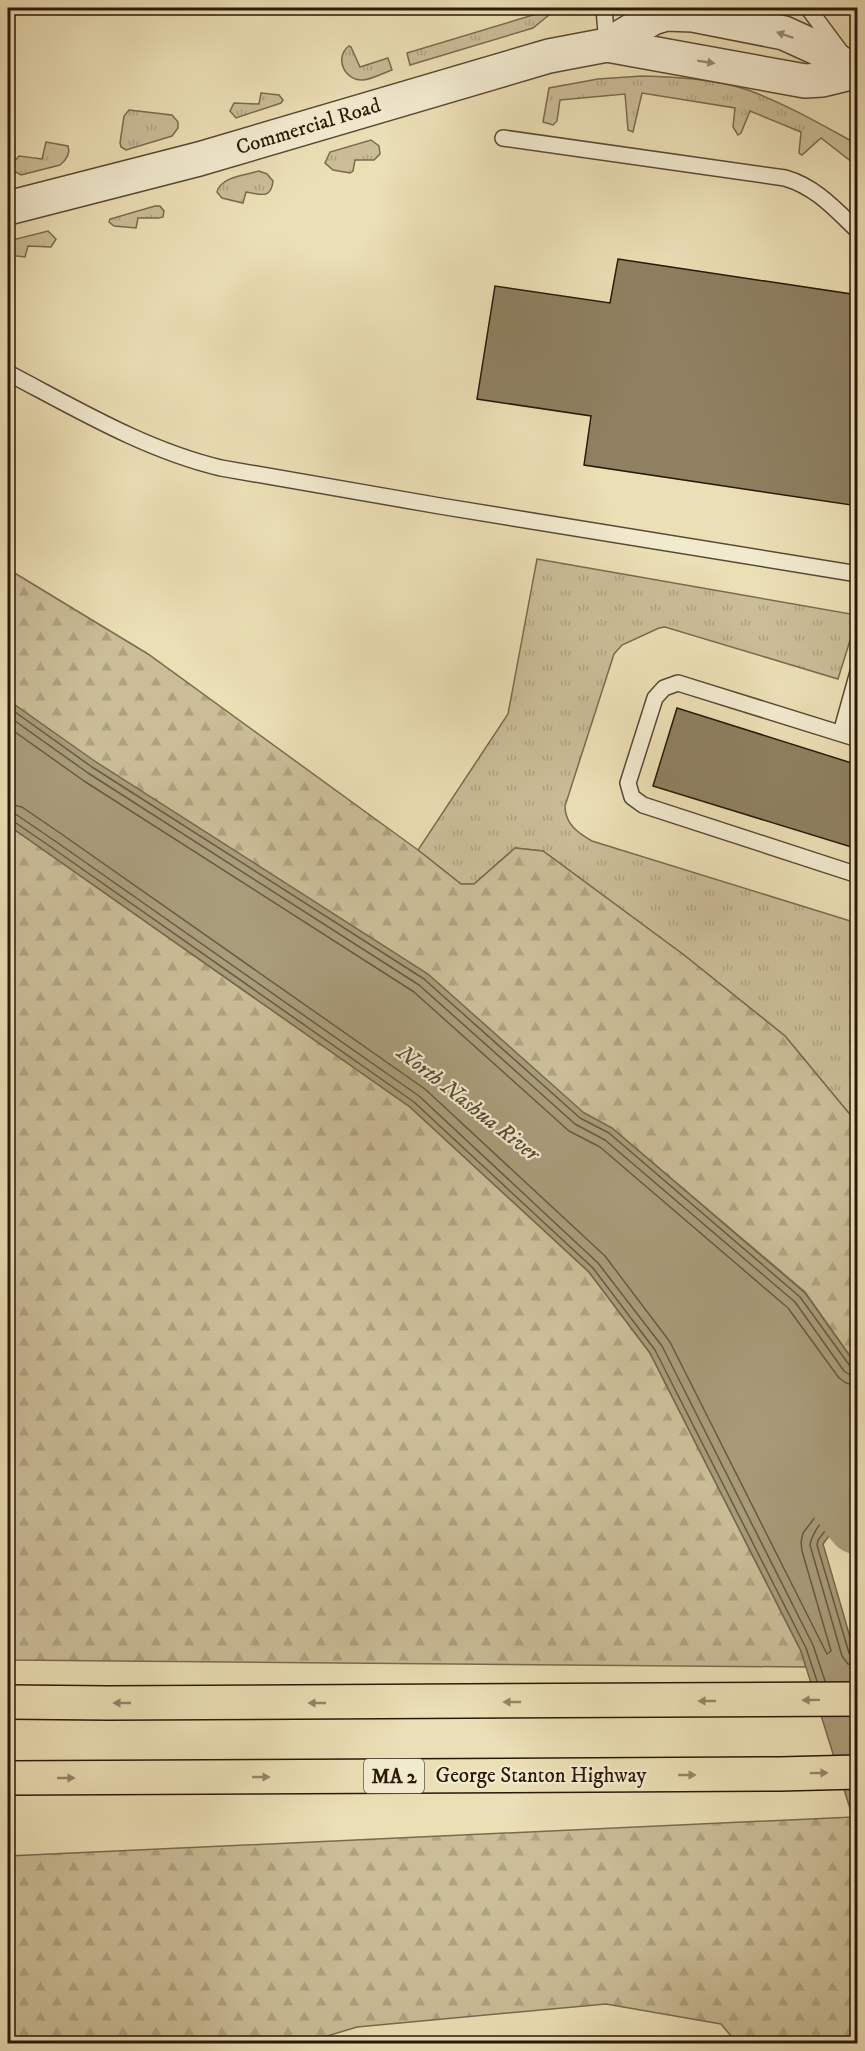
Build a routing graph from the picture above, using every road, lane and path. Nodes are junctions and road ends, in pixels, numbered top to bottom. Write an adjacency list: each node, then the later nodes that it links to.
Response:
1 (604, 8): 4 (lane)
2 (808, 8): 6 (lane)
3 (652, 13): 4 (street, Commercial Road); 5 (lane); 6 (street, Commercial Road, one-way to 3)
4 (607, 45): 5 (street, Commercial Road); 8 (street, Commercial Road)
5 (659, 56): 6 (street, Commercial Road, one-way to 6)
6 (857, 73)
7 (503, 138): 9 (lane)
8 (8, 208)
9 (858, 231)
10 (8, 373): 11 (lane)
11 (858, 574)
12 (858, 672): 13 (lane)
13 (841, 733): 14 (lane); 15 (lane)
14 (858, 738)
15 (858, 875)
16 (858, 1700): 17 (highway, one-way to 17)
17 (8, 1702)
18 (858, 1772): 19 (highway, George Stanton Highway / MA 2, one-way to 18)
19 (8, 1778)

